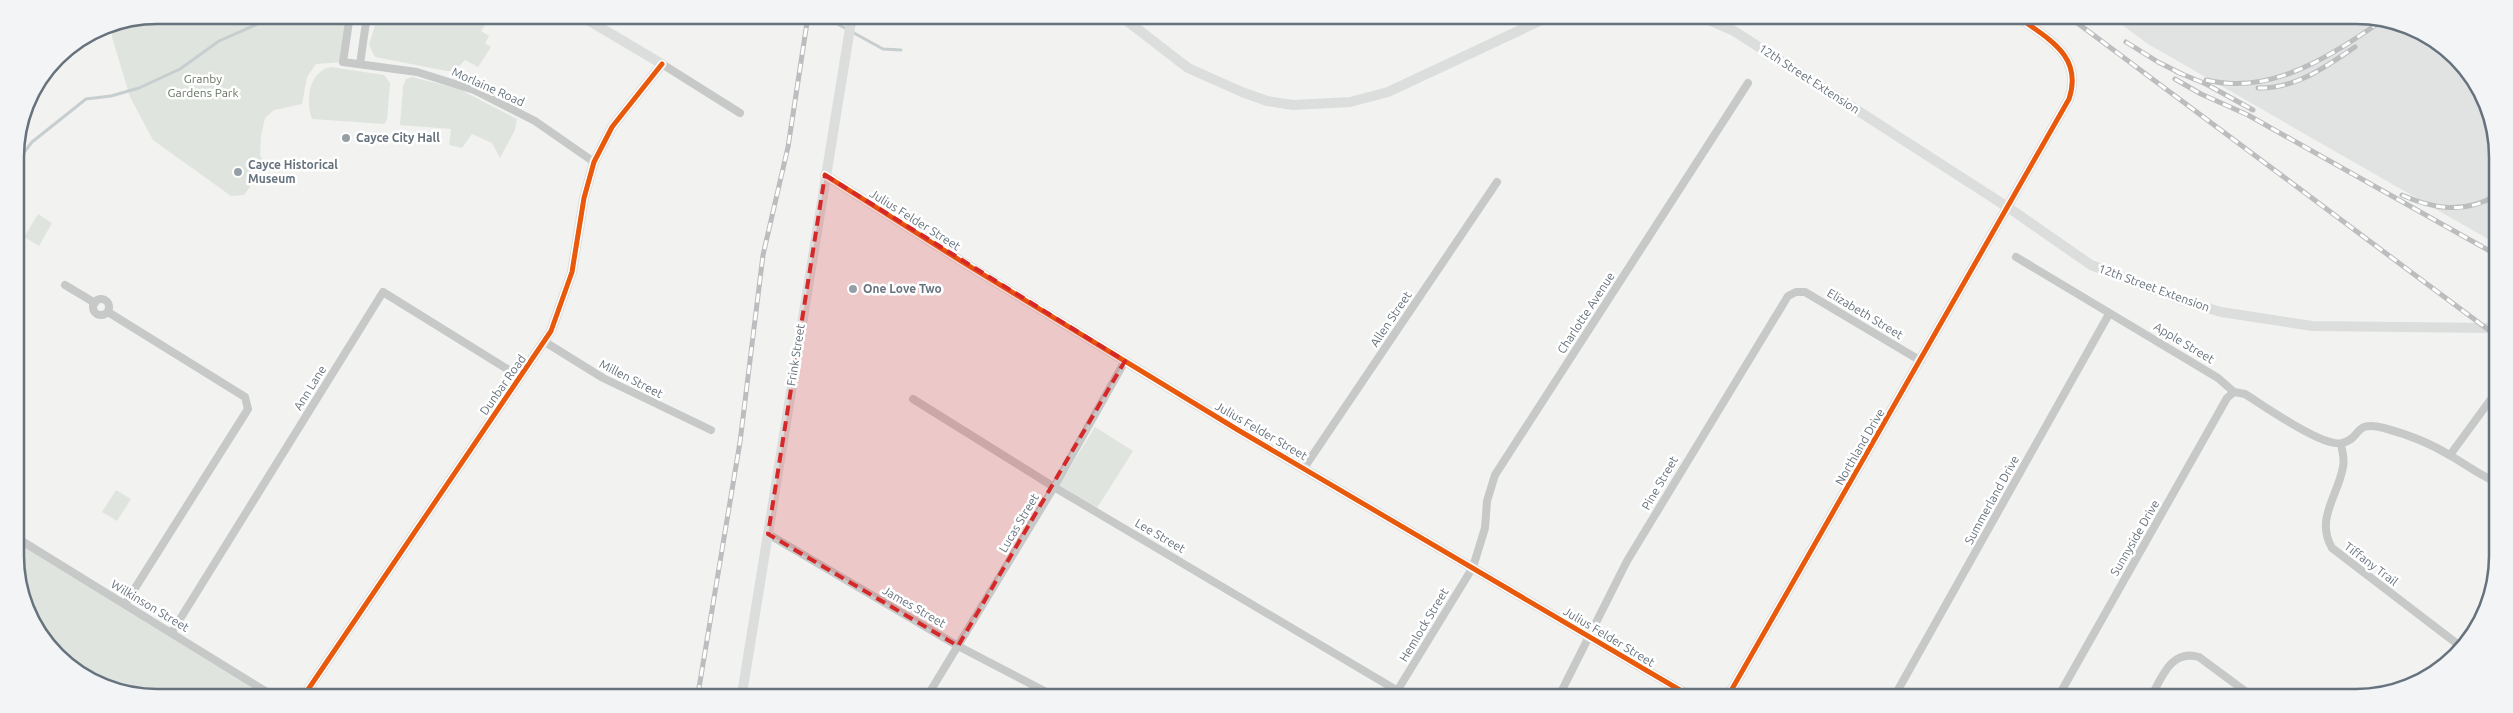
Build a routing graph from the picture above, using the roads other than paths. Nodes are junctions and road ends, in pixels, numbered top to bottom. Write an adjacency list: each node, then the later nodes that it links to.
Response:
1 (349, 24): 9 (street, Morlaine Road)
2 (366, 24): 9 (street)
3 (594, 24): 10 (street)
4 (851, 24): 14 (street, Frink Street)
5 (1131, 24): 6 (street)
6 (1533, 24)
7 (1718, 24): 16 (street, 12th Street Extension)
8 (2027, 24): 16 (street, Northland Drive)
9 (360, 64): 13 (street, Morlaine Road)
10 (662, 64): 12 (street); 13 (street, Dunbar Road)
11 (1748, 83): 37 (street, Charlotte Avenue)
12 (740, 113)
13 (594, 162): 22 (street, Dunbar Road)
14 (825, 175): 23 (street, Julius Felder Street); 35 (street, Frink Street)
15 (1497, 182): 32 (street, Allen Street)
16 (2009, 208): 21 (street, 12th Street Extension); 24 (street, Northland Drive)
17 (2016, 257): 20 (street, Apple Street)
18 (65, 284): 38 (street)
19 (1796, 292): 24 (street, Elizabeth Street); 40 (street, Pine Street)
20 (2110, 314): 26 (street, Apple Street); 53 (street, Summerland Drive)
21 (2489, 328)
22 (545, 342): 25 (street, Dunbar Road); 29 (street, Millen Street)
23 (1125, 361): 32 (street, Julius Felder Street); 34 (street, Lucas Street)
24 (1921, 361): 52 (street, Northland Drive)
25 (520, 377): 39 (street, Ann Lane); 44 (street, Dunbar Road)
26 (2234, 392): 30 (street, Apple Street); 54 (street, Sunnyside Drive)
27 (913, 399): 34 (street, Lee Street)
28 (2489, 402): 31 (street)
29 (711, 430)
30 (2341, 444): 31 (street); 41 (street, Tiffany Trail)
31 (2450, 455): 33 (street)
32 (1304, 468): 37 (street, Julius Felder Street)
33 (2489, 478)
34 (1054, 487): 42 (street, Lucas Street); 48 (street, Lee Street)
35 (768, 534): 42 (street, James Street); 45 (street, Frink Street)
36 (24, 542): 38 (street, Wilkinson Street)
37 (1473, 567): 40 (street, Julius Felder Street); 49 (street, Hemlock Street)
38 (125, 604): 39 (street, Wilkinson Street)
39 (172, 632): 43 (street, Wilkinson Street)
40 (1590, 637): 50 (street, Pine Street); 51 (street, Julius Felder Street)
41 (2456, 643)
42 (958, 646): 46 (street, Lucas Street); 47 (street, James Street)
43 (262, 689)
44 (308, 689)
45 (743, 689)
46 (932, 689)
47 (1040, 689)
48 (1389, 689)
49 (1398, 689)
50 (1563, 689)
51 (1678, 689)
52 (1732, 689)
53 (1899, 689)
54 (2063, 689)
55 (2156, 689): 56 (street)
56 (2241, 689)

